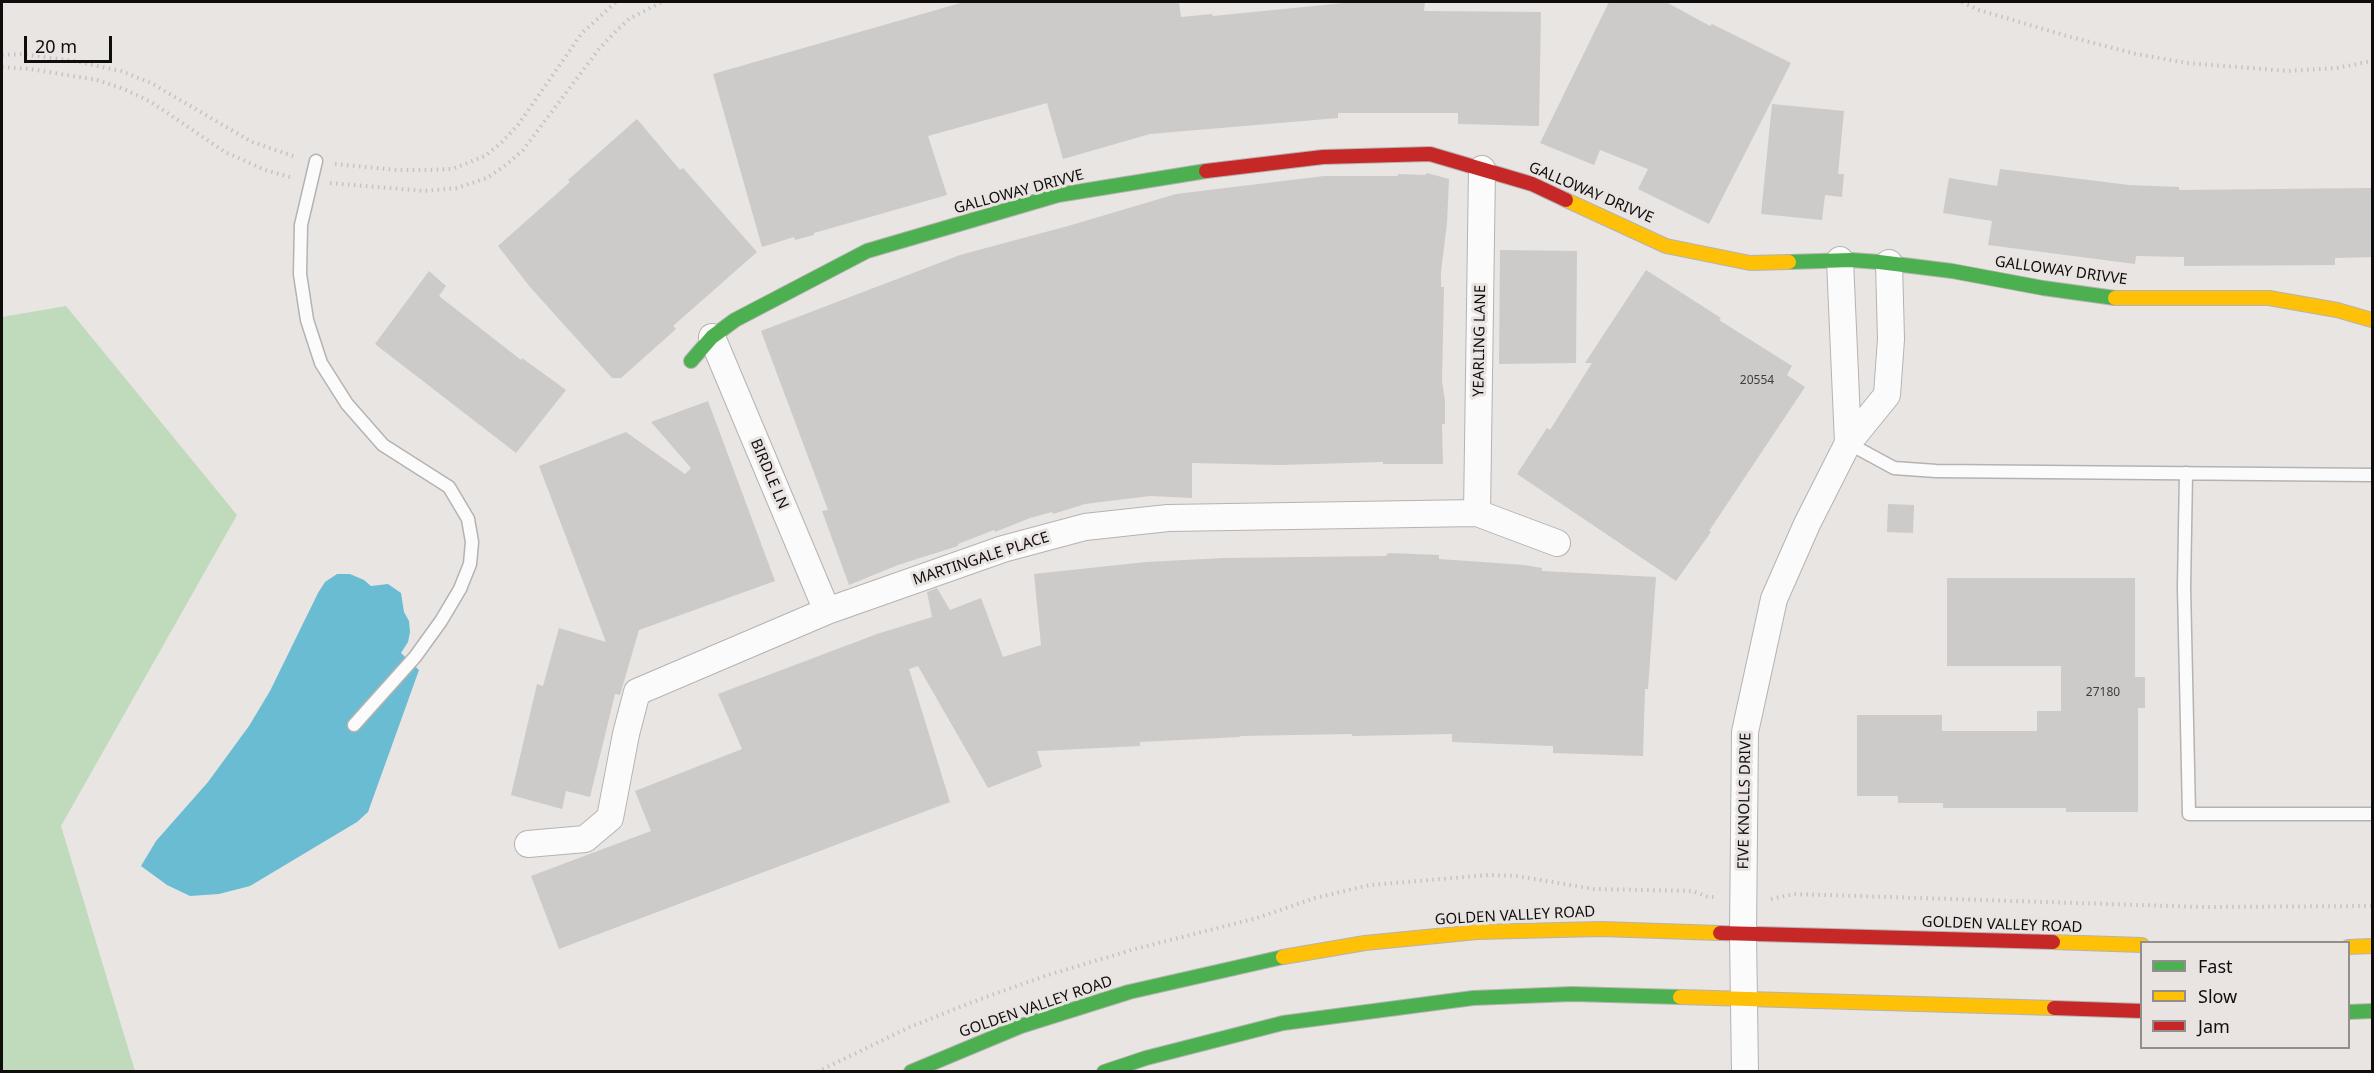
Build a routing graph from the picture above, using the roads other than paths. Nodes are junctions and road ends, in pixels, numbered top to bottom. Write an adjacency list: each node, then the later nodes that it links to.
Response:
1 (316, 161): 14 (lane)
2 (1482, 169): 3 (main road, GALLOWAY DRIVVE); 6 (main road, GALLOWAY DRIVVE); 11 (street, YEARLING LANE)
3 (1840, 260): 4 (main road, GALLOWAY DRIVVE); 8 (street)
4 (1889, 263): 5 (main road, GALLOWAY DRIVVE); 8 (street, FIVE KNOLLS DRIVE)
5 (2373, 320)
6 (712, 337): 7 (main road, GALLOWAY DRIVVE); 13 (street, BIRDLE LN)
7 (691, 361)
8 (1848, 443): 9 (lane); 17 (street, FIVE KNOLLS DRIVE)
9 (2186, 473): 10 (lane); 15 (lane)
10 (2373, 475)
11 (1477, 513): 12 (street, MARTINGALE PLACE); 13 (street, MARTINGALE PLACE)
12 (1557, 543)
13 (827, 611): 16 (street, MARTINGALE PLACE)
14 (354, 725)
15 (2373, 814)
16 (528, 844)
17 (1743, 934): 18 (main road, GOLDEN VALLEY ROAD); 21 (street, FIVE KNOLLS DRIVE); 25 (main road, GOLDEN VALLEY ROAD)
18 (2140, 945)
19 (2373, 946): 20 (main road)
20 (2350, 947)
21 (1743, 999): 22 (main road); 26 (main road); 27 (street, FIVE KNOLLS DRIVE)
22 (2140, 1011)
23 (2373, 1011): 24 (main road)
24 (2350, 1012)
25 (910, 1071)
26 (1104, 1071)
27 (1745, 1071)

